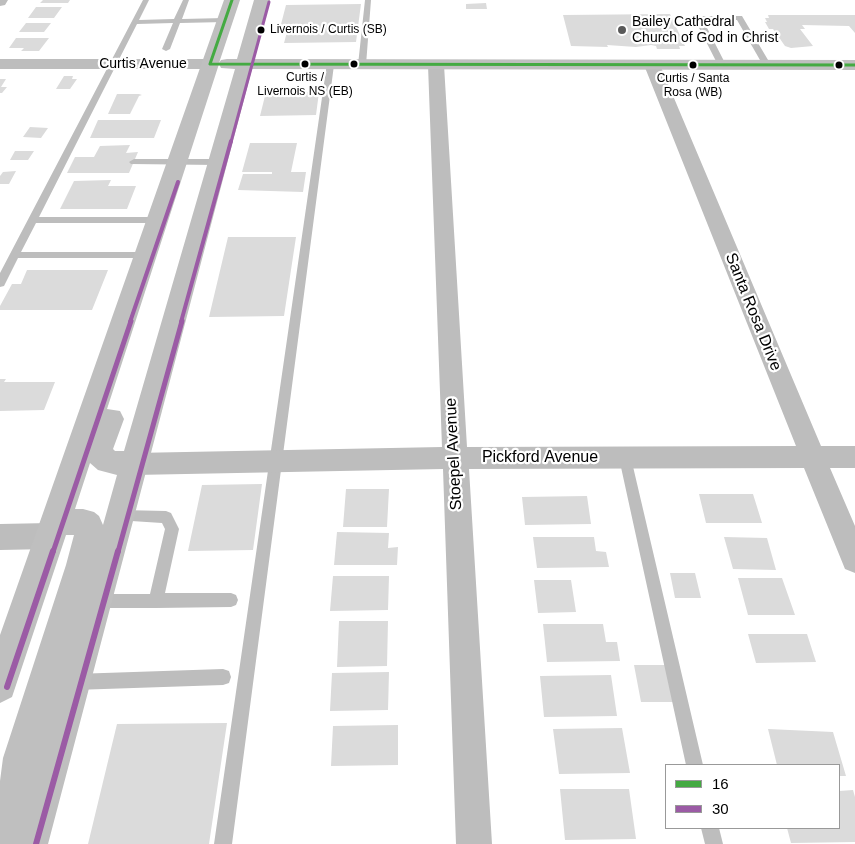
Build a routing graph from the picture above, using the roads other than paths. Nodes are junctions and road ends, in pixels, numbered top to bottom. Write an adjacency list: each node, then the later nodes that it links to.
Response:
1 (146, 0): 8 (lane)
2 (186, 0): 7 (lane)
3 (232, 0): 6 (street)
4 (262, 0): 13 (street)
5 (368, 0): 16 (lane)
6 (225, 20): 7 (lane); 12 (street)
7 (177, 21): 8 (lane); 9 (lane)
8 (134, 22): 11 (lane)
9 (166, 49)
10 (0, 64): 11 (street, Curtis Avenue)
11 (113, 64): 12 (street, Curtis Avenue); 25 (lane)
12 (210, 64): 13 (street, Curtis Avenue); 22 (street)
13 (243, 64): 14 (street, Curtis Avenue); 23 (street)
14 (330, 64): 16 (street, Curtis Avenue); 33 (lane)
15 (436, 64): 16 (street, Curtis Avenue); 17 (street, Curtis Avenue); 30 (street, Stoepel Avenue)
16 (362, 65)
17 (652, 65): 18 (street, Curtis Avenue); 32 (street, Santa Rosa Drive)
18 (722, 65): 19 (street, Curtis Avenue); 19 (lane)
19 (767, 65): 20 (street, Curtis Avenue)
20 (855, 65)
21 (134, 162): 22 (lane)
22 (177, 162): 23 (lane); 24 (street)
23 (217, 162): 34 (street)
24 (161, 210): 25 (lane); 27 (street); 34 (street)
25 (32, 220): 26 (lane)
26 (14, 255): 27 (lane); 28 (lane)
27 (146, 255): 36 (street)
28 (0, 283)
29 (855, 457): 32 (street, Pickford Avenue)
30 (454, 458): 31 (street, Pickford Avenue); 33 (street, Pickford Avenue); 50 (street, Stoepel Avenue)
31 (625, 458): 32 (street, Pickford Avenue); 45 (lane)
32 (813, 458): 38 (street, Santa Rosa Drive)
33 (276, 462): 34 (street, Pickford Avenue); 49 (lane)
34 (134, 464): 35 (street)
35 (120, 516): 39 (lane); 41 (street)
36 (53, 529): 37 (street); 44 (street); 47 (street)
37 (0, 536)
38 (855, 560)
39 (156, 600): 40 (lane); 41 (lane)
40 (231, 600)
41 (97, 602): 43 (street)
42 (223, 677): 43 (lane)
43 (74, 682): 48 (street)
44 (0, 685)
45 (696, 764)
46 (710, 829): 51 (lane)
47 (11, 844)
48 (28, 844)
49 (223, 844)
50 (474, 844)
51 (714, 844)

